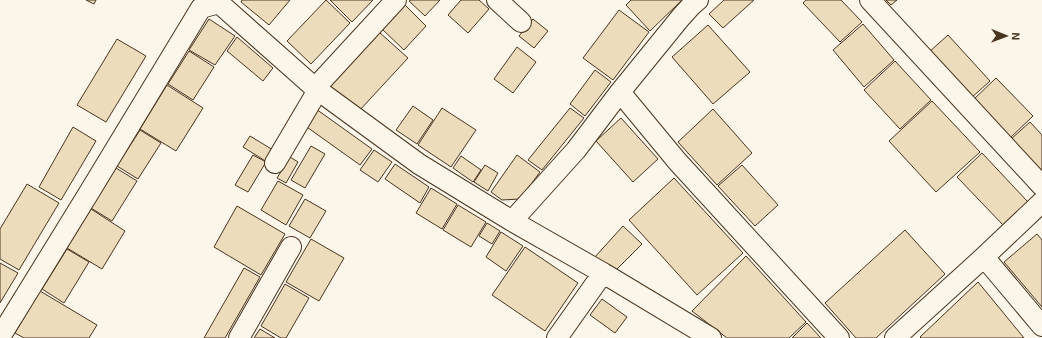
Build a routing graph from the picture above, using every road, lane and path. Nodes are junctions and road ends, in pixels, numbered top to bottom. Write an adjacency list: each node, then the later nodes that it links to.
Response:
1 (396, 0): 7 (street)
2 (497, 0): 6 (street)
3 (698, 0): 8 (street)
4 (870, 0): 10 (street)
5 (217, 1): 7 (street); 17 (street)
6 (521, 22)
7 (316, 89): 9 (street); 12 (street)
8 (620, 92): 12 (street); 21 (street)
9 (275, 163)
10 (1042, 186)
11 (1042, 202): 14 (street)
12 (512, 222): 15 (street)
13 (291, 247): 18 (street)
14 (984, 257): 16 (street); 22 (street)
15 (603, 274): 19 (street); 20 (street)
16 (1042, 326)
17 (0, 336)
18 (239, 338)
19 (557, 338)
20 (711, 338)
21 (839, 338)
22 (895, 338)

